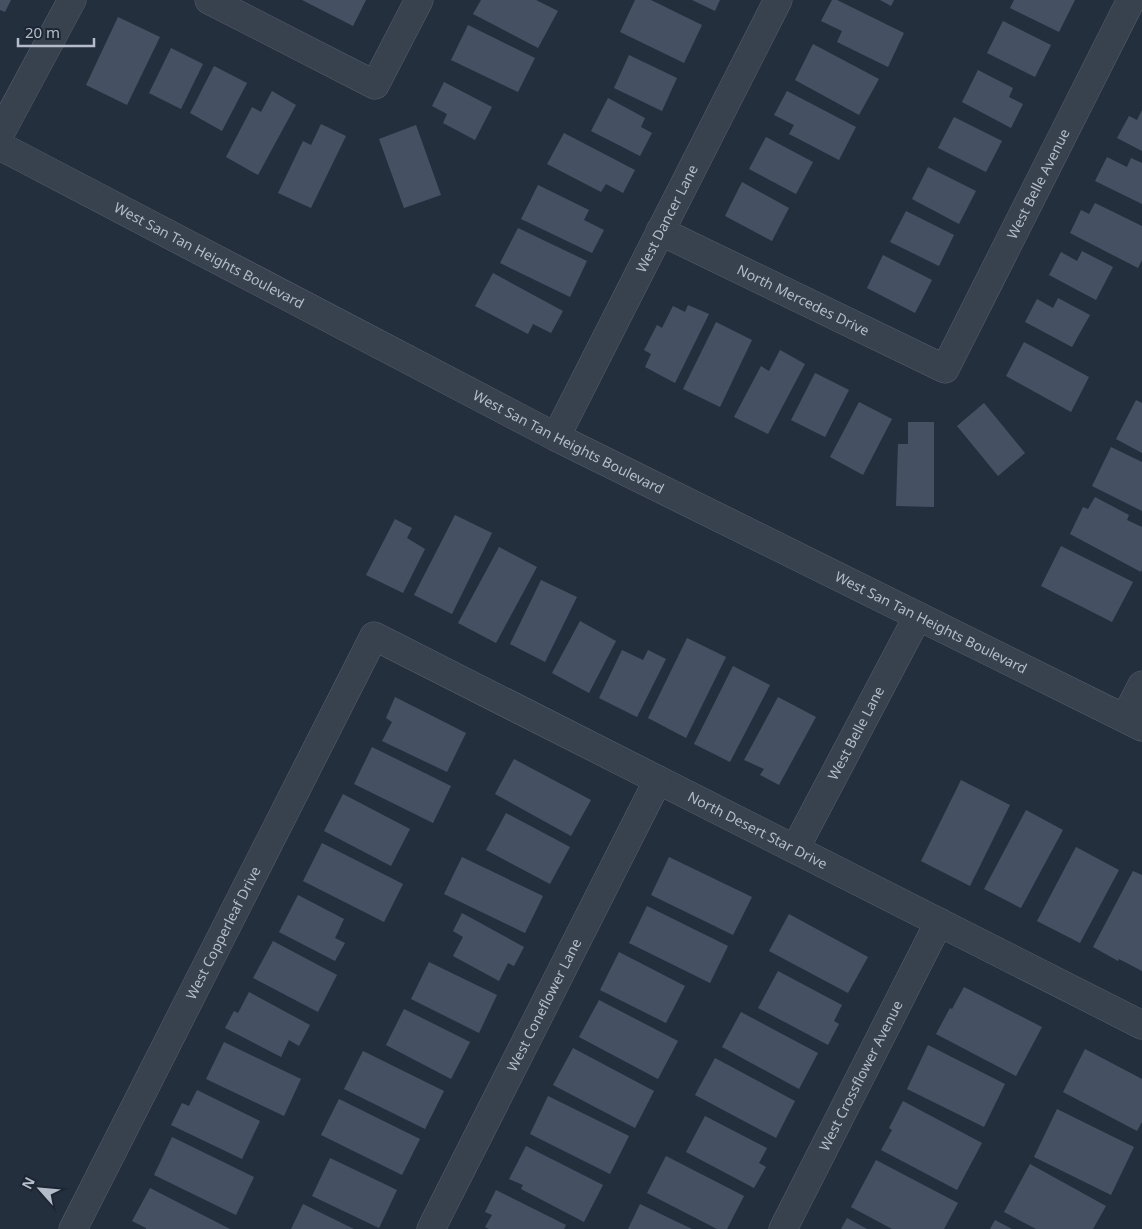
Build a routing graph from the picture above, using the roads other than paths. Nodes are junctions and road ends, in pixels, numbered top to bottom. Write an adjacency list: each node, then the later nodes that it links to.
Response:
1 (72, 0): 6 (street)
2 (209, 0): 3 (street)
3 (419, 0)
4 (778, 0): 8 (street, West Dancer Lane)
5 (1132, 0): 9 (street, West Belle Avenue)
6 (0, 134)
7 (0, 146): 10 (street, West San Tan Heights Boulevard)
8 (660, 231): 9 (street, North Mercedes Drive); 10 (street, West Dancer Lane)
9 (946, 369)
10 (556, 437): 11 (street, West San Tan Heights Boulevard)
11 (918, 616): 14 (street, West San Tan Heights Boulevard); 16 (street, West Belle Lane)
12 (374, 636): 15 (street, North Desert Star Drive); 19 (street, West Copperleaf Drive)
13 (1142, 685): 14 (street)
14 (1134, 723)
15 (658, 780): 16 (street, North Desert Star Drive); 20 (street, West Coneflower Lane)
16 (795, 849): 17 (street, North Desert Star Drive)
17 (939, 922): 18 (street, North Desert Star Drive); 21 (street, West Crossflower Avenue)
18 (1142, 1025)
19 (73, 1229)
20 (431, 1229)
21 (782, 1229)

